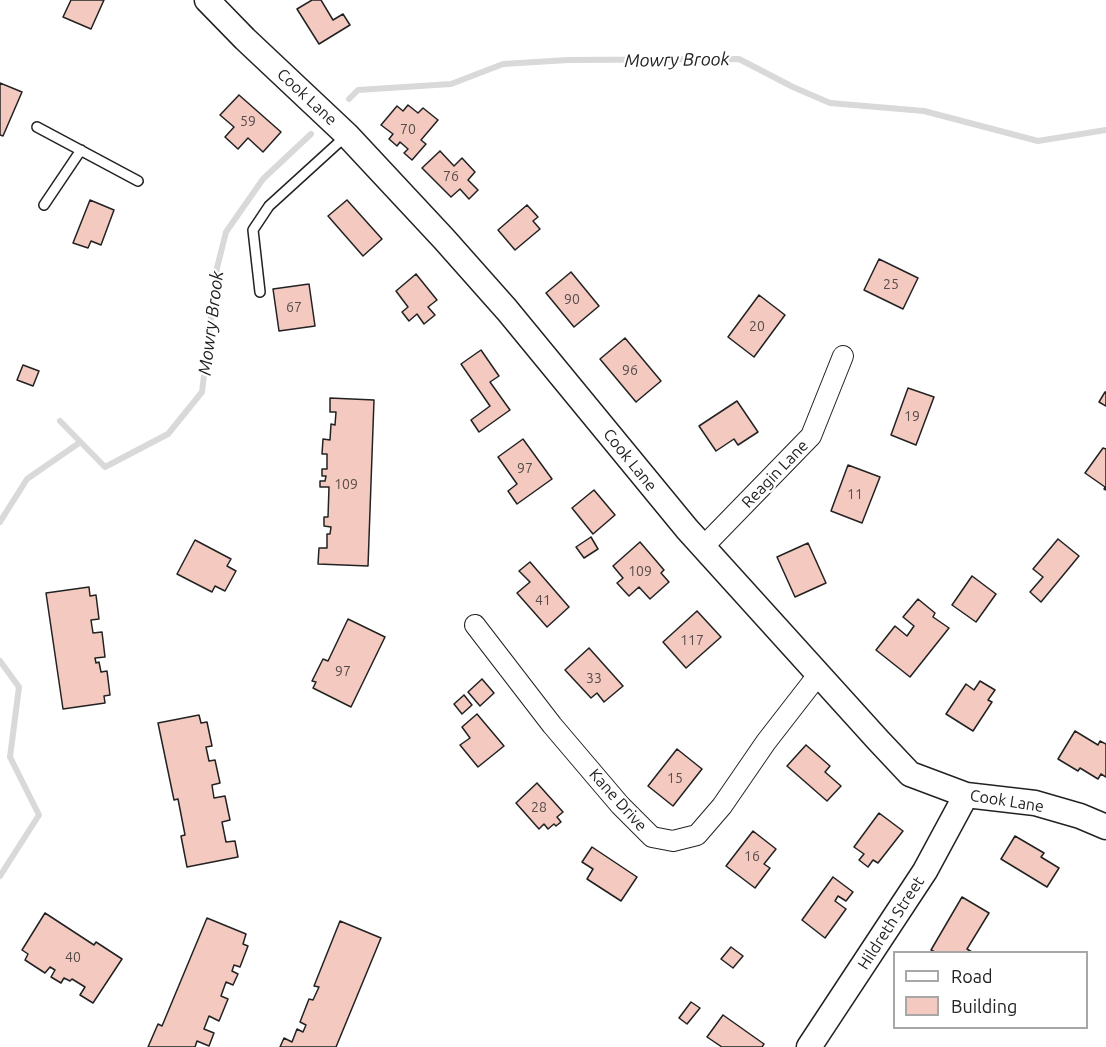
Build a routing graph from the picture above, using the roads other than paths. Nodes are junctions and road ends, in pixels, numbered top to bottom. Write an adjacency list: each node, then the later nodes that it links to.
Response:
1 (217, 3): 3 (street, Cook Lane)
2 (37, 127): 4 (lane)
3 (347, 135): 7 (lane); 9 (street, Cook Lane)
4 (81, 150): 5 (lane); 6 (lane)
5 (138, 181)
6 (44, 205)
7 (260, 292)
8 (843, 356): 9 (street, Reagin Lane)
9 (703, 547): 11 (street, Cook Lane)
10 (476, 625): 11 (street, Kane Drive)
11 (818, 675): 12 (street, Cook Lane)
12 (966, 795): 13 (street, Cook Lane); 14 (street, Hildreth Street)
13 (1106, 827)
14 (809, 1047)

